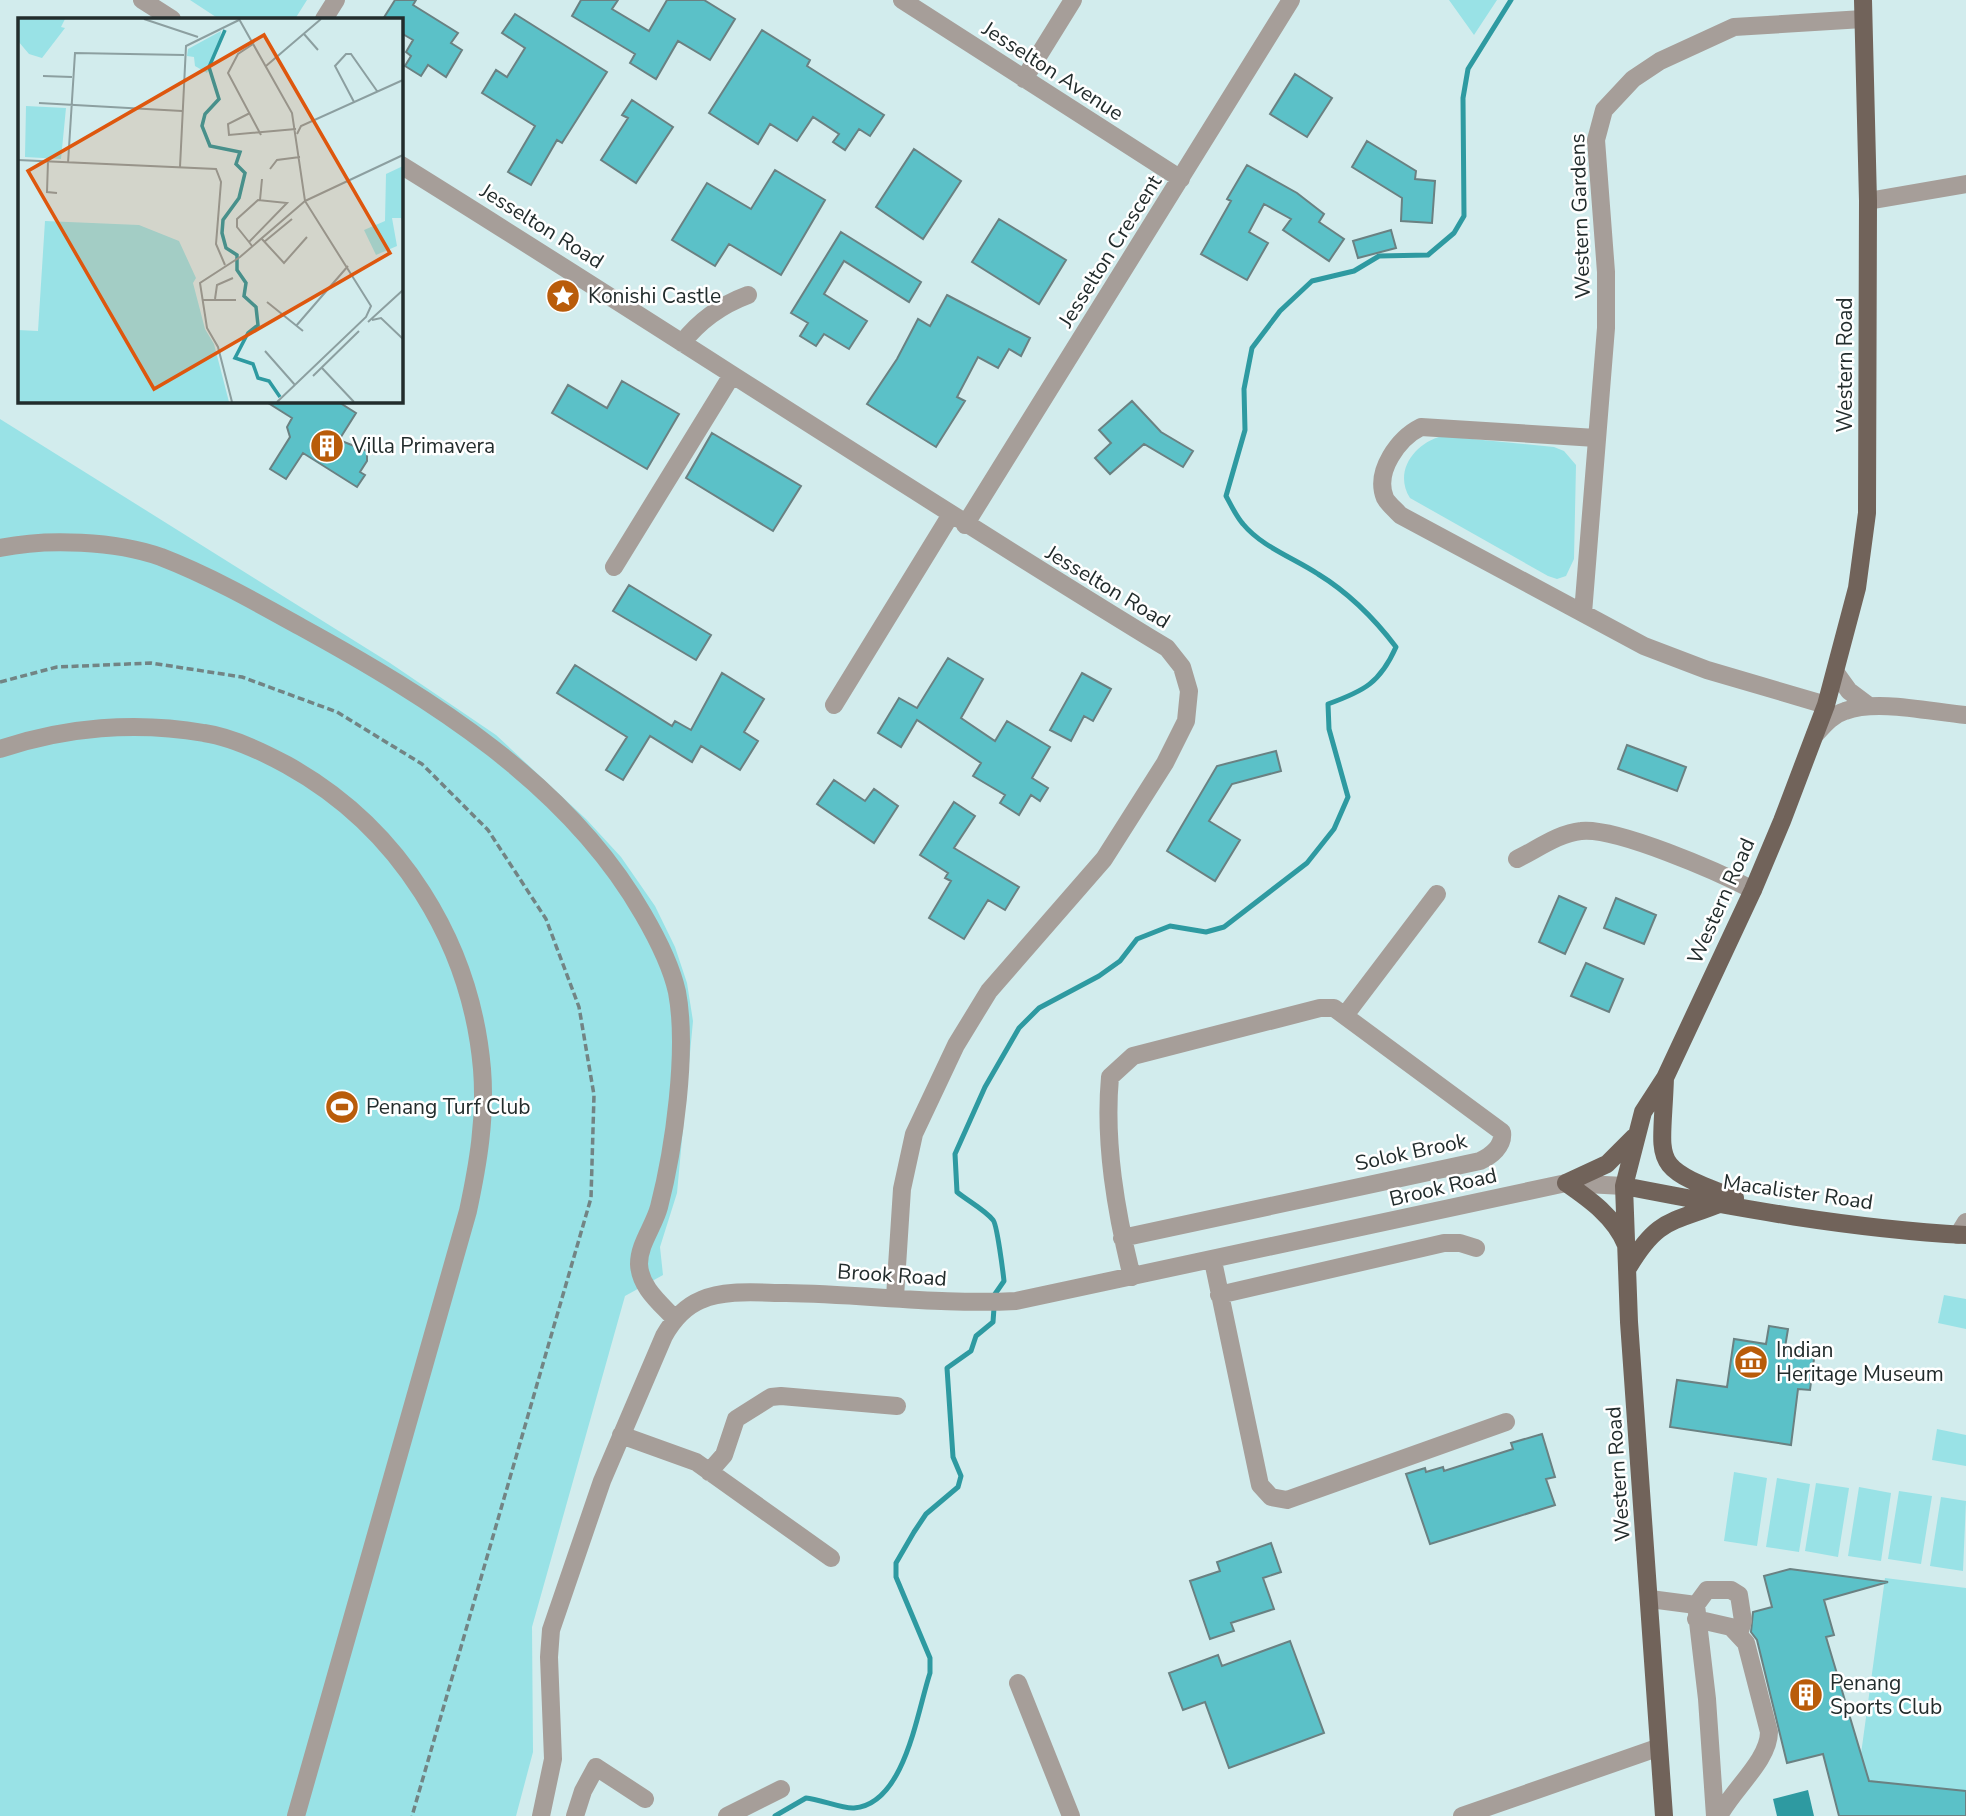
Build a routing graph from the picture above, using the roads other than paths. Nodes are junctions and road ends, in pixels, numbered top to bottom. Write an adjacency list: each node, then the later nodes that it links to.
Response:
1 (142, 0): 7 (street)
2 (336, 0): 8 (street)
3 (902, 0): 10 (street, Jesselton Avenue)
4 (1073, 0): 10 (street)
5 (1292, 0): 12 (street, Jesselton Crescent)
6 (1863, 0): 9 (main road, Western Road)
7 (162, 17)
8 (325, 18)
9 (1863, 19): 14 (main road, Western Road); 18 (street, Western Gardens)
10 (1024, 79): 12 (street, Jesselton Avenue)
11 (402, 166): 16 (street, Jesselton Road)
12 (1181, 179): 19 (street, Jesselton Crescent)
13 (1966, 184): 14 (street)
14 (1868, 201): 23 (main road, Western Road)
15 (748, 295): 16 (street)
16 (682, 343): 17 (street, Jesselton Road)
17 (732, 375): 19 (street, Jesselton Road); 21 (street)
18 (1596, 438): 22 (street, Western Gardens); 22 (street)
19 (958, 521): 24 (street, Jesselton Crescent); 48 (street, Jesselton Road)
20 (0, 548): 49 (street)
21 (614, 567)
22 (1583, 613): 25 (street)
23 (1836, 673): 25 (main road, Western Road); 26 (street)
24 (834, 705)
25 (1826, 705): 28 (main road, Western Road)
26 (1869, 706): 27 (street); 28 (street)
27 (1966, 715)
28 (1815, 735): 31 (main road, Western Road)
29 (0, 749): 63 (street)
30 (1517, 859): 31 (street)
31 (1753, 890): 34 (main road, Western Road)
32 (1437, 894): 33 (street)
33 (1346, 1014): 41 (street, Solok Brook); 41 (street, Solok Brook)
34 (1665, 1078): 35 (main road, Western Road); 39 (main road)
35 (1637, 1134): 36 (main road); 37 (main road, Western Road)
36 (1566, 1183): 37 (street, Brook Road); 43 (main road); 44 (street, Brook Road)
37 (1624, 1186): 38 (main road, Macalister Road); 43 (main road, Western Road)
38 (1718, 1204): 39 (main road, Macalister Road); 45 (main road)
39 (1760, 1210): 40 (main road, Macalister Road)
40 (1963, 1231)
41 (1122, 1238): 46 (street, Solok Brook)
42 (1476, 1248): 47 (street)
43 (1627, 1248): 45 (main road, Western Road)
44 (1213, 1261): 46 (street, Brook Road); 47 (street)
45 (1628, 1268): 55 (main road, Western Road)
46 (1132, 1277): 48 (street, Brook Road)
47 (1219, 1295): 51 (street)
48 (895, 1297): 49 (street, Brook Road)
49 (674, 1318): 52 (street)
50 (897, 1406): 53 (street)
51 (1506, 1422)
52 (621, 1435): 53 (street); 64 (street)
53 (709, 1472): 54 (street)
54 (831, 1558)
55 (1650, 1599): 56 (street); 59 (main road, Western Road)
56 (1696, 1612): 57 (street); 57 (street); 70 (street)
57 (1739, 1634): 70 (street)
58 (1018, 1683): 67 (street)
59 (1657, 1748): 62 (street); 69 (main road, Western Road)
60 (781, 1789): 66 (street)
61 (645, 1799): 65 (street)
62 (1485, 1812): 68 (street)
63 (296, 1816)
64 (541, 1816)
65 (575, 1816)
66 (727, 1816)
67 (1071, 1816)
68 (1462, 1816)
69 (1664, 1816)
70 (1717, 1816)

